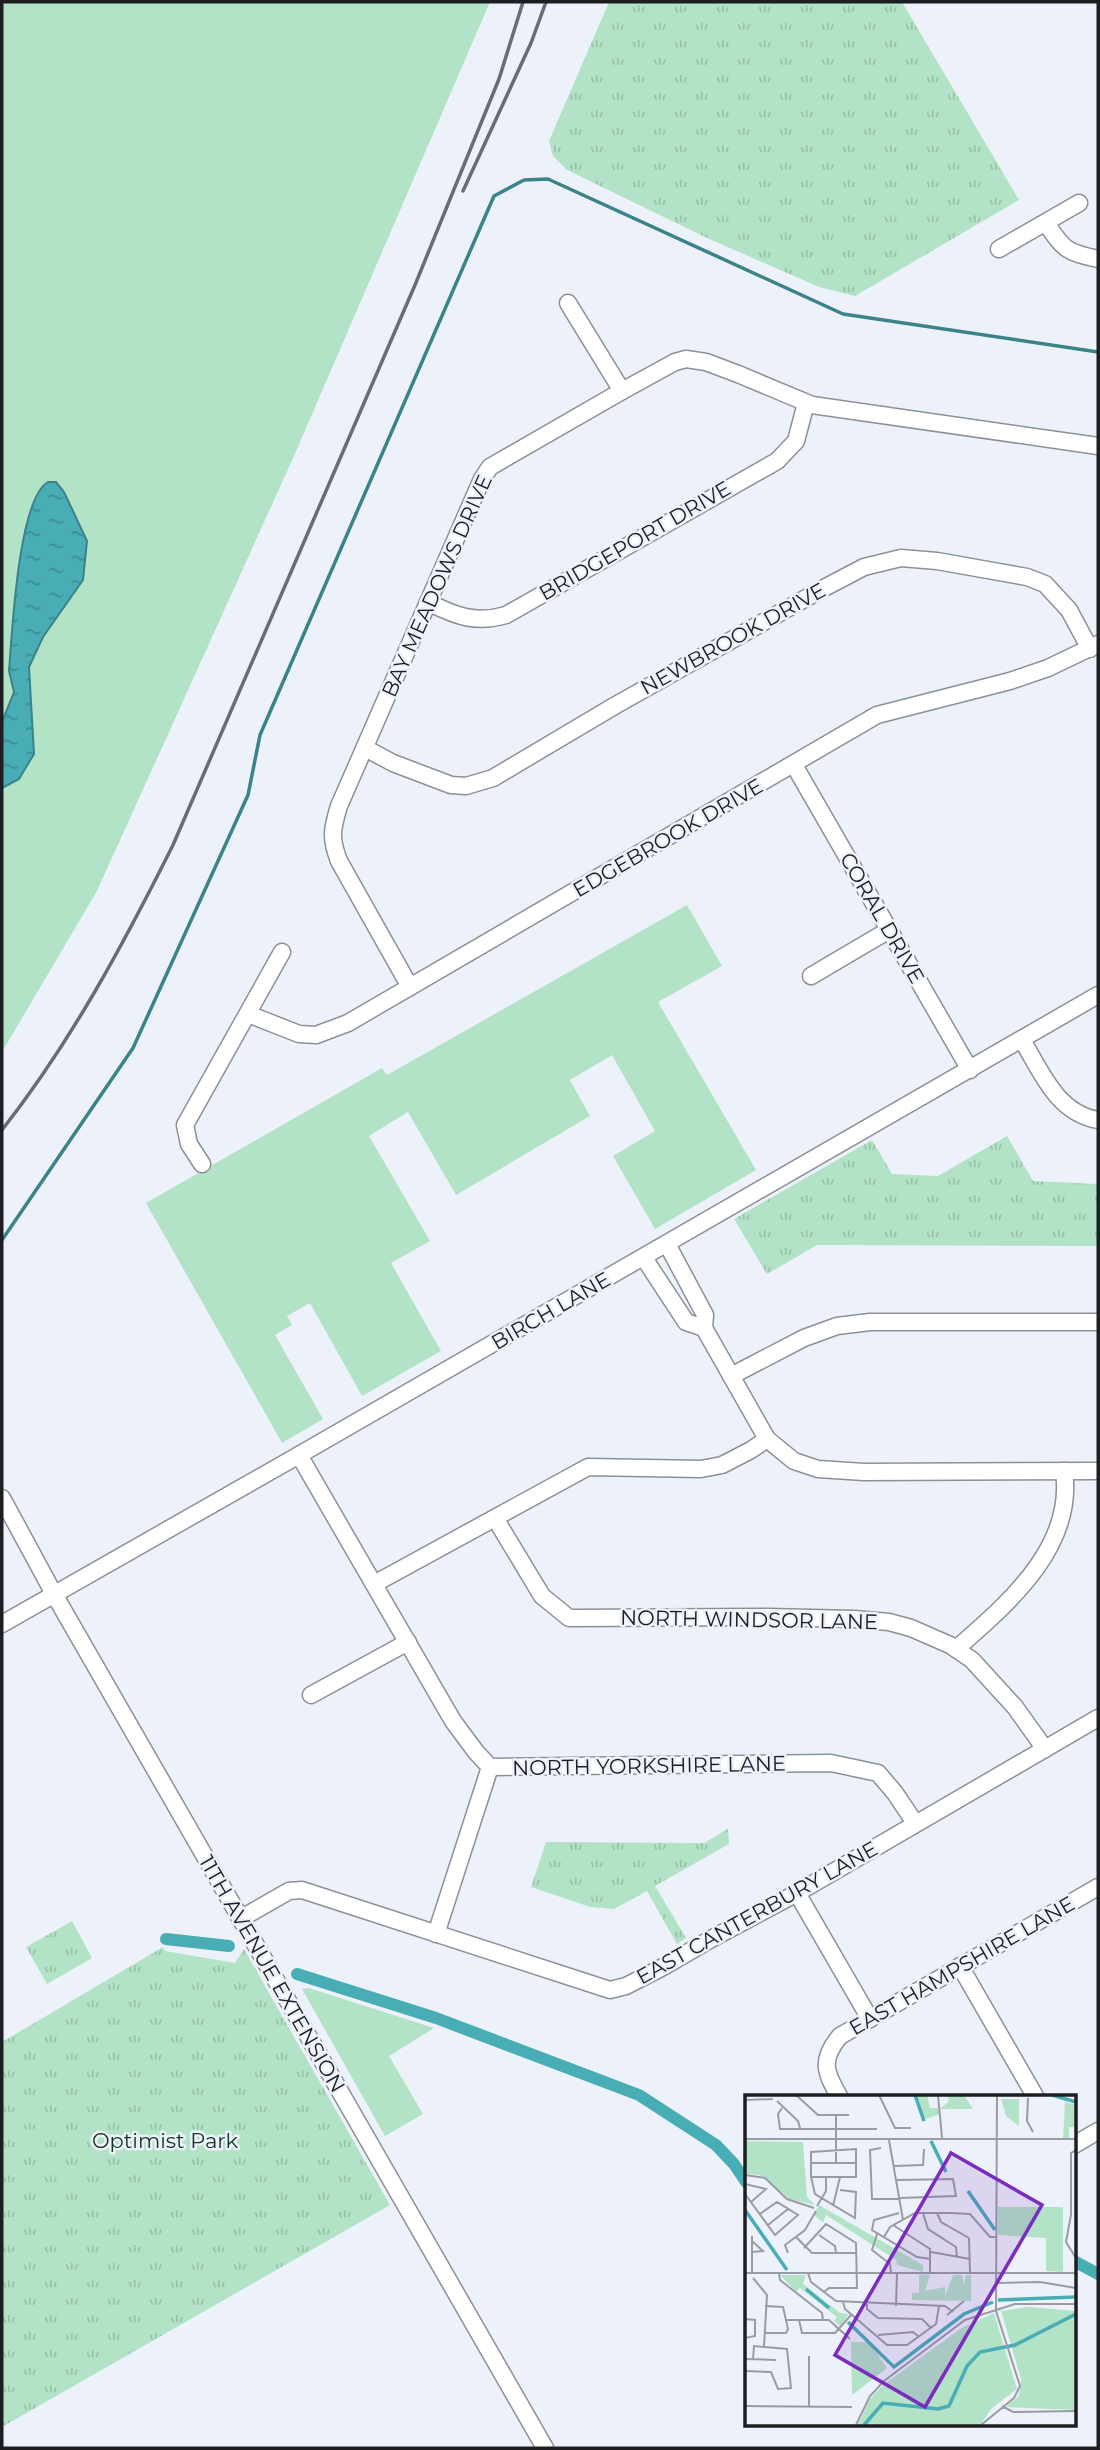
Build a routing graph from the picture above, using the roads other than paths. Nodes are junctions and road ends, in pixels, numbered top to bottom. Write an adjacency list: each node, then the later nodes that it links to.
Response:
1 (1079, 203): 2 (street)
2 (1045, 223): 3 (street); 4 (street)
3 (999, 249)
4 (1098, 259)
5 (568, 303): 6 (street)
6 (622, 391): 7 (street, BAY MEADOWS DRIVE); 9 (street, BAY MEADOWS DRIVE)
7 (806, 403): 8 (street, BAY MEADOWS DRIVE); 9 (street, BRIDGEPORT DRIVE)
8 (1098, 446)
9 (428, 602): 11 (street, BAY MEADOWS DRIVE)
10 (1094, 647): 11 (street, NEWBROOK DRIVE); 12 (street, EDGEBROOK DRIVE)
11 (365, 748): 16 (street, BAY MEADOWS DRIVE)
12 (794, 765): 13 (street, CORAL DRIVE); 16 (street, EDGEBROOK DRIVE)
13 (889, 930): 15 (street); 20 (street, CORAL DRIVE)
14 (282, 952): 18 (street)
15 (811, 976)
16 (411, 987): 18 (street, EDGEBROOK DRIVE)
17 (1098, 995): 19 (street, BIRCH LANE)
18 (248, 1014): 22 (street)
19 (1022, 1040): 20 (street, BIRCH LANE); 21 (street)
20 (970, 1070): 23 (street, BIRCH LANE)
21 (1098, 1120)
22 (202, 1164)
23 (667, 1244): 24 (street, BIRCH LANE); 26 (street)
24 (644, 1258): 26 (street); 29 (street, BIRCH LANE)
25 (1098, 1322): 27 (street)
26 (704, 1328): 27 (street)
27 (731, 1376): 28 (street)
28 (767, 1439): 30 (street); 33 (street)
29 (299, 1455): 34 (street, NORTH YORKSHIRE LANE); 35 (street, BIRCH LANE)
30 (1064, 1471): 31 (street); 38 (street)
31 (1098, 1471)
32 (3, 1503): 35 (street, 11TH AVENUE EXTENSION)
33 (495, 1518): 34 (street); 38 (street, NORTH WINDSOR LANE)
34 (374, 1584): 37 (street, NORTH YORKSHIRE LANE)
35 (54, 1594): 36 (street, BIRCH LANE); 46 (street, 11TH AVENUE EXTENSION)
36 (2, 1624)
37 (408, 1642): 39 (street); 42 (street, NORTH YORKSHIRE LANE)
38 (956, 1649): 41 (street, NORTH WINDSOR LANE)
39 (311, 1695)
40 (1098, 1718): 41 (street, EAST CANTERBURY LANE)
41 (1045, 1749): 43 (street, EAST CANTERBURY LANE)
42 (490, 1767): 43 (street, NORTH YORKSHIRE LANE); 47 (street)
43 (915, 1823): 45 (street, EAST CANTERBURY LANE)
44 (1098, 1887): 48 (street, EAST HAMPSHIRE LANE)
45 (797, 1893): 47 (street, EAST CANTERBURY LANE); 49 (street)
46 (240, 1919): 47 (street, EAST CANTERBURY LANE); 54 (street, 11TH AVENUE EXTENSION)
47 (436, 1934)
48 (960, 1966): 49 (street, EAST HAMPSHIRE LANE); 51 (street)
49 (870, 2019): 50 (street, EAST HAMPSHIRE LANE)
50 (838, 2095)
51 (1034, 2095)
52 (1098, 2131): 53 (street)
53 (1076, 2144)
54 (545, 2448)

